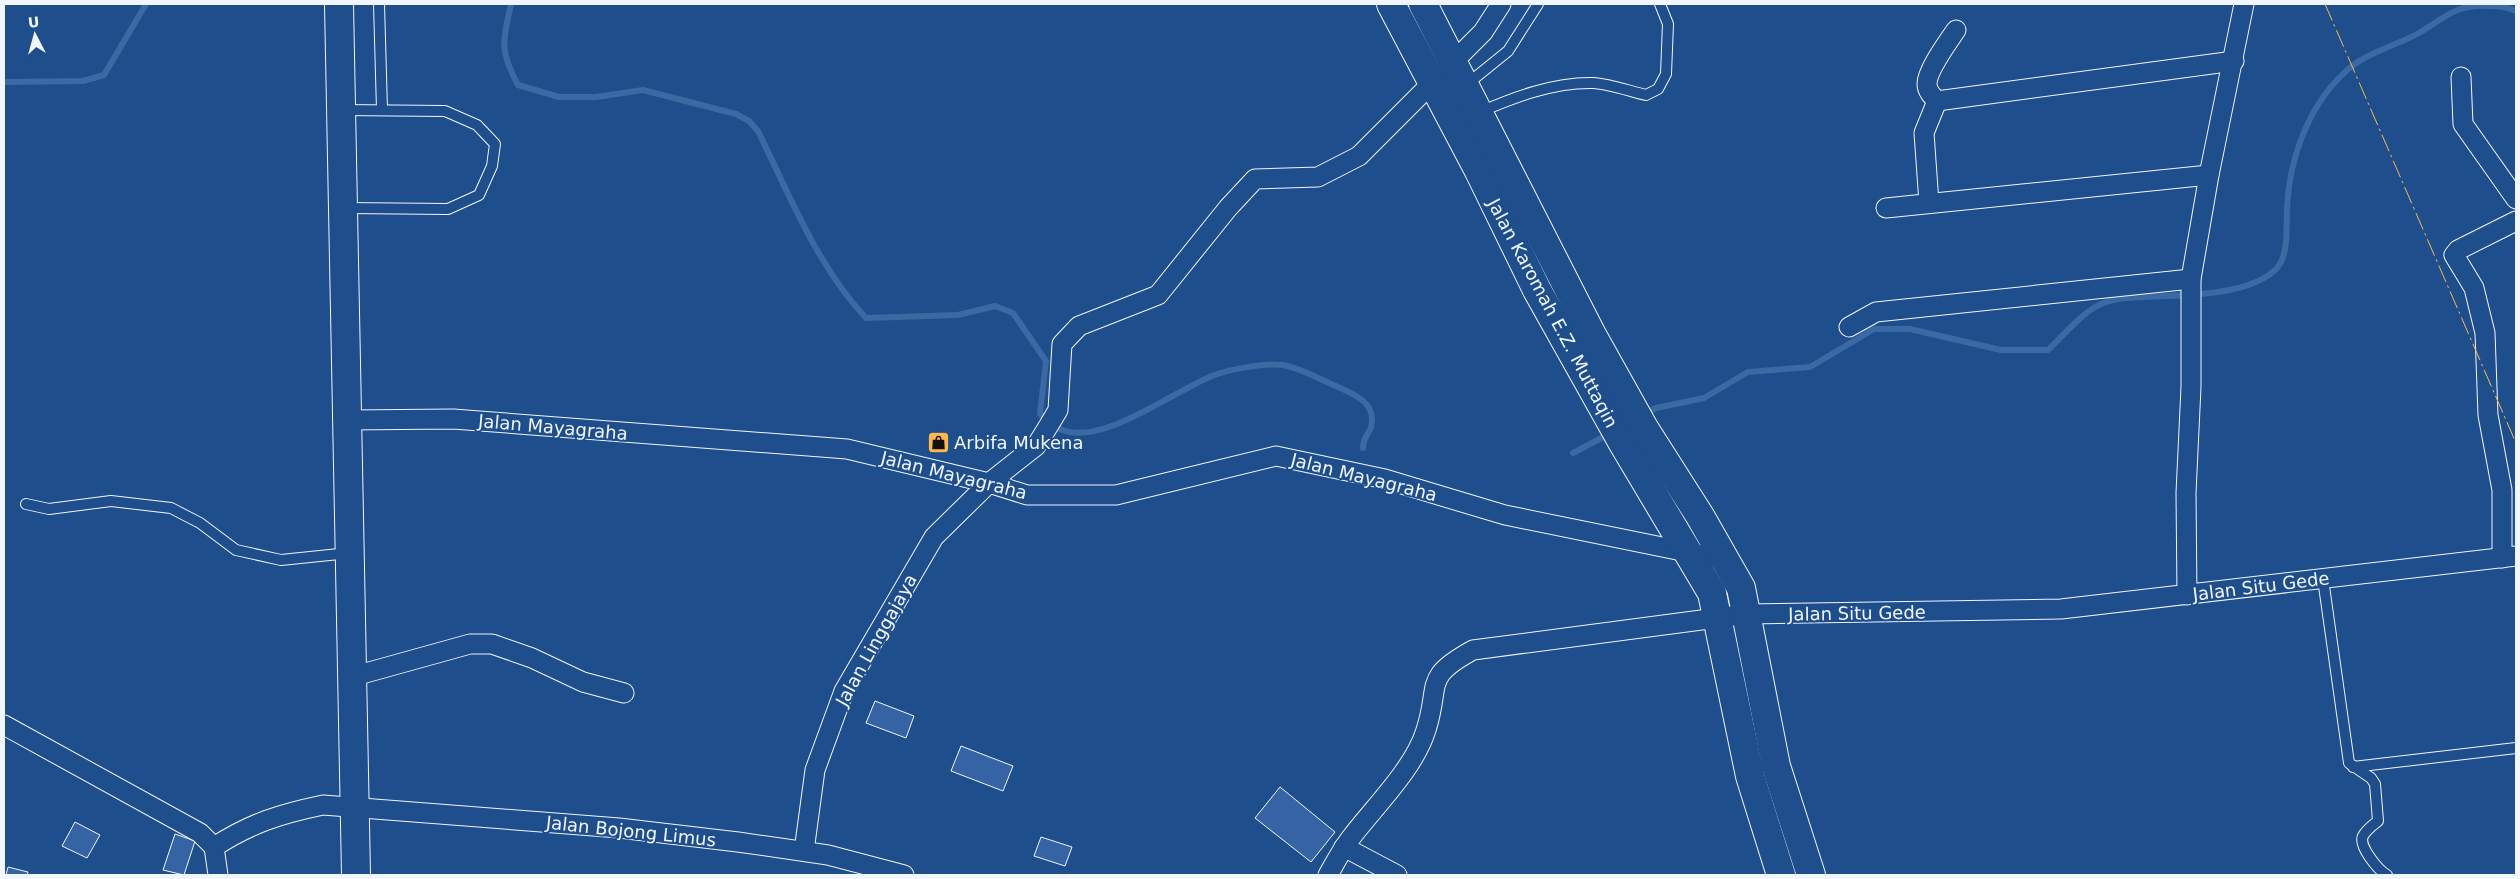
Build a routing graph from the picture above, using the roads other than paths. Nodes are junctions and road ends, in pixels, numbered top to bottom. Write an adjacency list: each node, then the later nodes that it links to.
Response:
1 (339, 4): 16 (street)
2 (379, 4): 17 (lane)
3 (1392, 4): 13 (street, Jalan Karomah E.Z. Muttaqin)
4 (1424, 4): 10 (street, Jalan Karomah E.Z. Muttaqin)
5 (1501, 4): 10 (street)
6 (1538, 4): 14 (lane)
7 (1660, 4): 18 (lane)
8 (2244, 4): 11 (street)
9 (1956, 30): 15 (street)
10 (1452, 61): 13 (street); 14 (street, Jalan Karomah E.Z. Muttaqin)
11 (2234, 61): 15 (street); 19 (street)
12 (2461, 77): 20 (street)
13 (1432, 84): 27 (street, Jalan Karomah E.Z. Muttaqin); 30 (street, Jalan Linggajaya)
14 (1465, 86): 18 (street, Jalan Karomah E.Z. Muttaqin)
15 (1937, 101): 21 (street)
16 (341, 110): 17 (lane); 22 (street)
17 (382, 110): 22 (lane)
18 (1478, 113): 27 (street, Jalan Karomah E.Z. Muttaqin)
19 (2209, 175): 21 (street); 25 (street)
20 (2516, 199)
21 (1928, 203): 23 (street)
22 (344, 208): 28 (street)
23 (1886, 208)
24 (2516, 221): 34 (street)
25 (2191, 282): 26 (street); 37 (street)
26 (1849, 327)
27 (1605, 386): 29 (street, Jalan Karomah E.Z. Muttaqin)
28 (348, 420): 30 (street, Jalan Mayagraha); 32 (street)
29 (1632, 434): 33 (street, Jalan Karomah E.Z. Muttaqin); 35 (street, Jalan Karomah E.Z. Muttaqin)
30 (989, 483): 33 (street, Jalan Mayagraha); 48 (street, Jalan Linggajaya)
31 (26, 504): 32 (lane)
32 (350, 552): 40 (street)
33 (1688, 553): 35 (street, Jalan Mayagraha); 39 (street, Jalan Karomah E.Z. Muttaqin)
34 (2509, 557): 36 (street, Jalan Situ Gede)
35 (1726, 560): 38 (street, Jalan Karomah E.Z. Muttaqin)
36 (2323, 579): 37 (street, Jalan Situ Gede); 44 (lane)
37 (2188, 595): 38 (street, Jalan Situ Gede)
38 (1747, 614): 39 (street, Jalan Situ Gede); 55 (street, Jalan Karomah E.Z. Muttaqin)
39 (1718, 619): 47 (street, Jalan Situ Gede); 54 (street, Jalan Karomah E.Z. Muttaqin)
40 (351, 677): 41 (street); 45 (street)
41 (624, 693)
42 (4, 725): 46 (street)
43 (2516, 748): 44 (lane)
44 (2353, 767): 56 (lane)
45 (354, 808): 46 (street, Jalan Bojong Limus); 48 (street, Jalan Bojong Limus); 50 (street)
46 (214, 847): 49 (street)
47 (1344, 847): 52 (street, Jalan Situ Gede); 53 (street)
48 (804, 851): 51 (street, Jalan Bojong Limus)
49 (218, 875)
50 (356, 875)
51 (904, 875)
52 (1328, 875)
53 (1396, 875)
54 (1781, 875)
55 (1811, 875)
56 (2387, 875)

